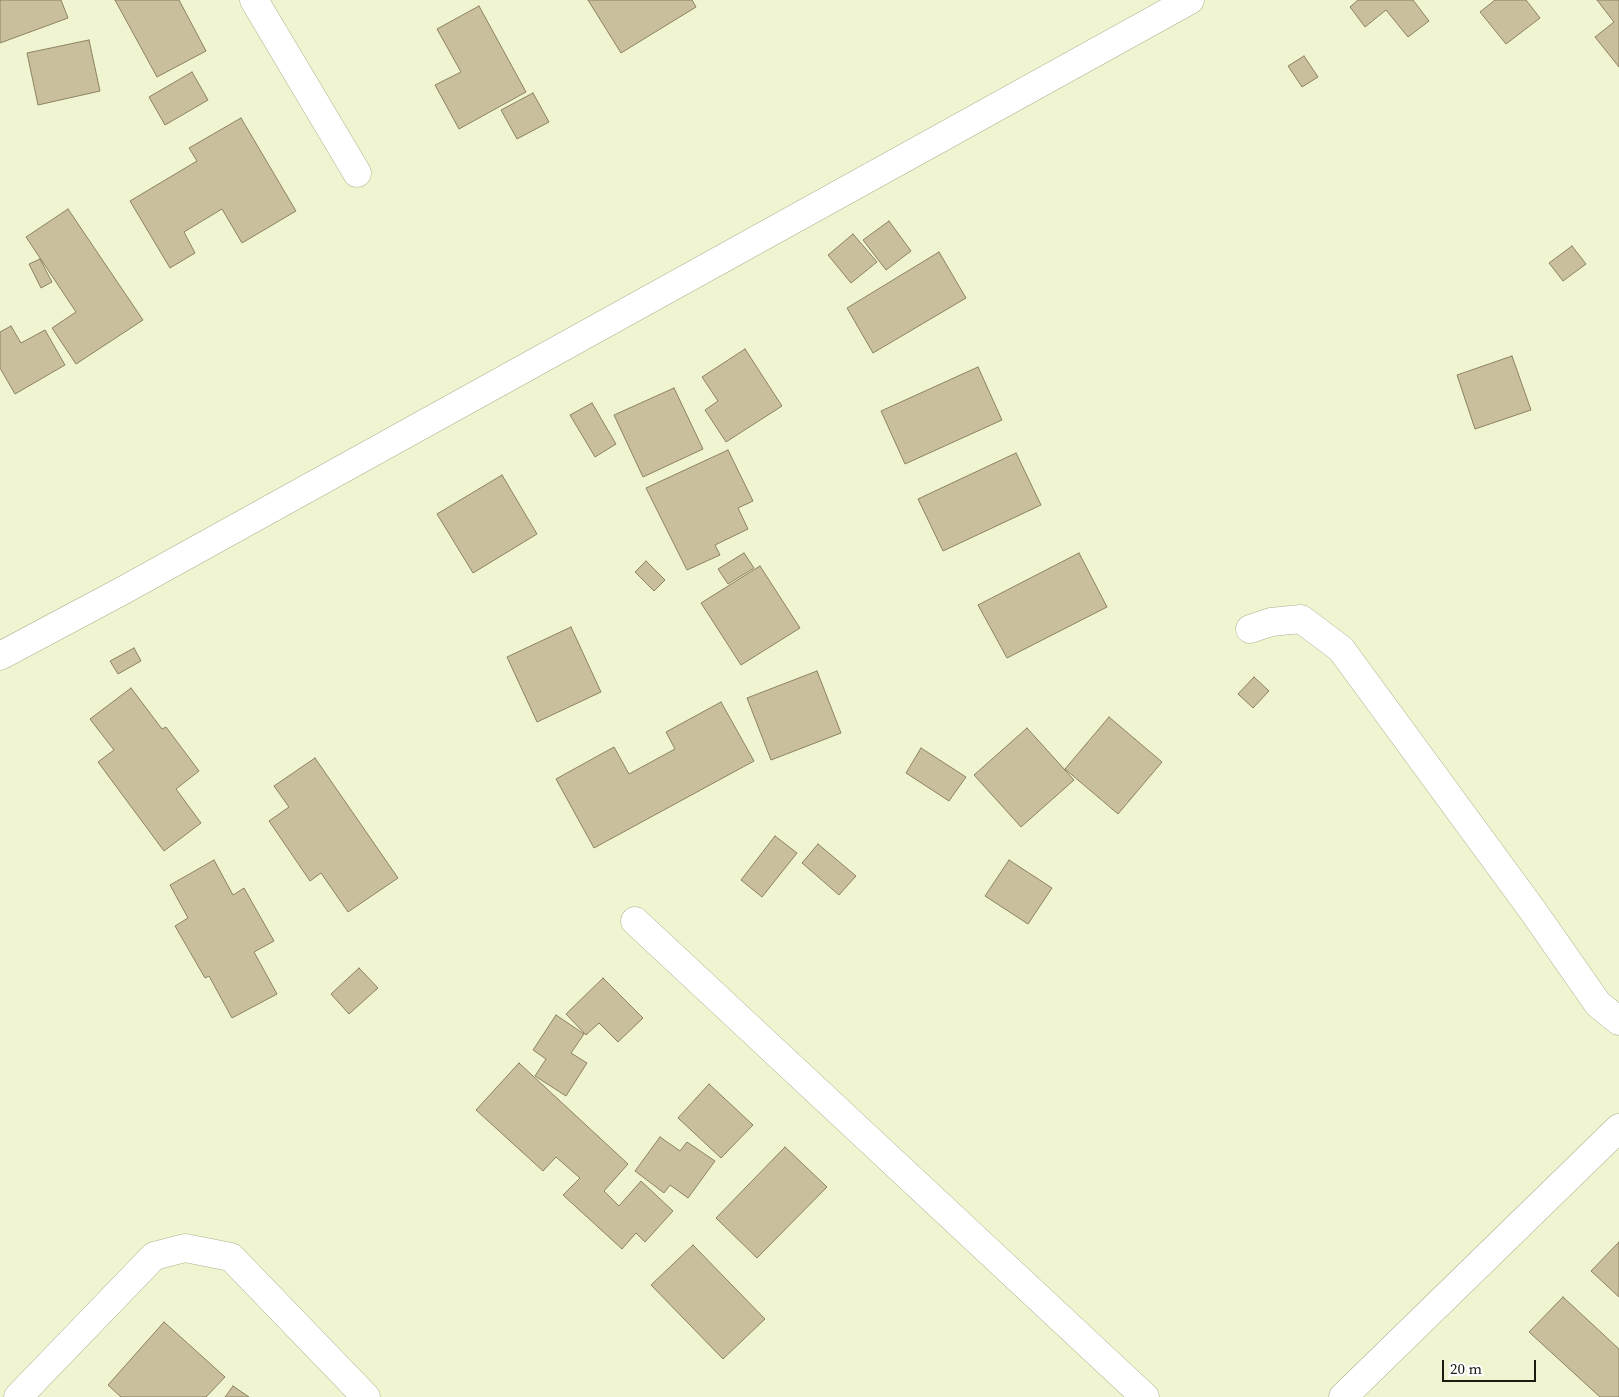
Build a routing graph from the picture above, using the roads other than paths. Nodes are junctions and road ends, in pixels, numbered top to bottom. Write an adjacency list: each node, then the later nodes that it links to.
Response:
1 (254, 0): 3 (street)
2 (1190, 0): 5 (street)
3 (357, 174)
4 (1250, 628): 7 (street)
5 (0, 656)
6 (636, 921): 11 (street)
7 (1619, 1021)
8 (1619, 1128): 12 (street)
9 (18, 1397): 10 (street)
10 (366, 1397)
11 (1145, 1397)
12 (1343, 1397)

